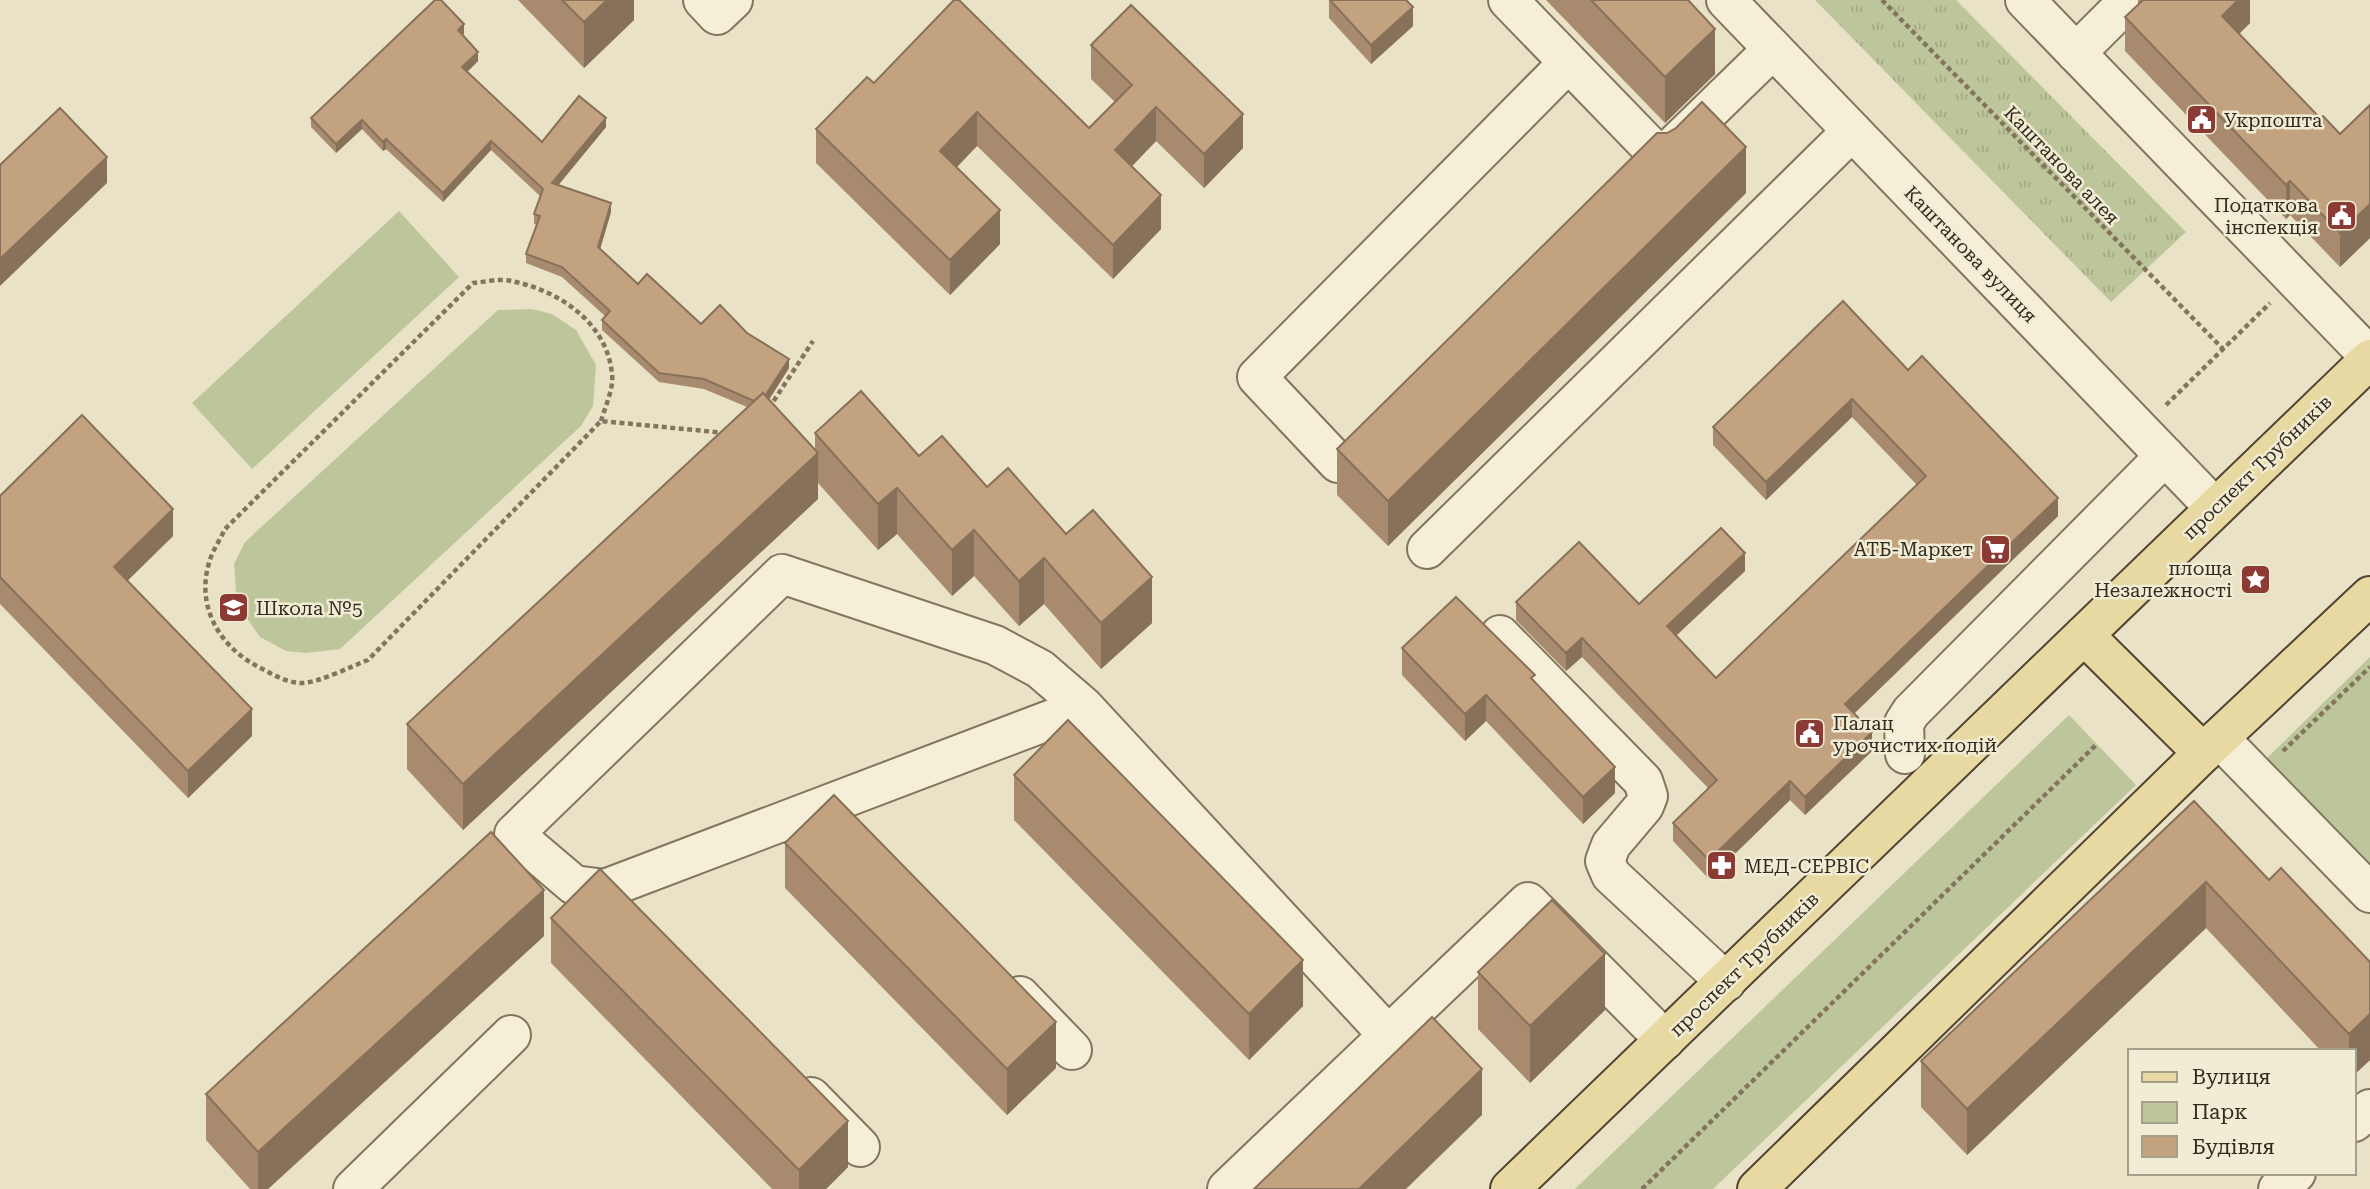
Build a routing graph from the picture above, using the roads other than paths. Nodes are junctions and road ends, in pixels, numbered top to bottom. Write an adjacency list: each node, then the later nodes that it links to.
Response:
1 (703, 0): 2 (street)
2 (733, 0)
3 (1508, 0): 9 (street)
4 (1726, 0): 7 (street, Каштанова вулиця)
5 (2025, 0): 8 (street)
6 (2129, 0): 8 (street)
7 (1773, 49): 9 (street); 10 (street, Каштанова вулиця)
8 (2076, 53): 11 (street)
9 (1568, 63): 13 (street)
10 (1852, 131): 12 (street, Каштанова вулиця); 15 (street)
11 (2370, 358): 14 (main road, проспект Трубників)
12 (2153, 443): 14 (street, Каштанова вулиця); 21 (street)
13 (1338, 464)
14 (2215, 508): 18 (main road, проспект Трубників)
15 (1427, 549)
16 (2370, 596): 20 (main road)
17 (1500, 635): 28 (street)
18 (2084, 635): 20 (main road); 28 (main road, проспект Трубників)
19 (1084, 707): 22 (street); 24 (street); 30 (street)
20 (2211, 746): 25 (street); 41 (main road)
21 (1905, 754)
22 (829, 803): 23 (street); 24 (street)
23 (858, 833)
24 (605, 889): 26 (street)
25 (2370, 893)
26 (635, 919)
27 (995, 971): 32 (street)
28 (1726, 982): 31 (main road, проспект Трубників)
29 (511, 1035): 38 (street)
30 (1388, 1035): 31 (street); 39 (street)
31 (1665, 1040): 40 (main road, проспект Трубників)
32 (1072, 1050)
33 (792, 1077): 36 (street)
34 (2370, 1108): 35 (street)
35 (2356, 1120)
36 (860, 1146)
37 (2294, 1175): 42 (street)
38 (364, 1185)
39 (1227, 1189)
40 (1510, 1189)
41 (1757, 1189)
42 (2278, 1189)

